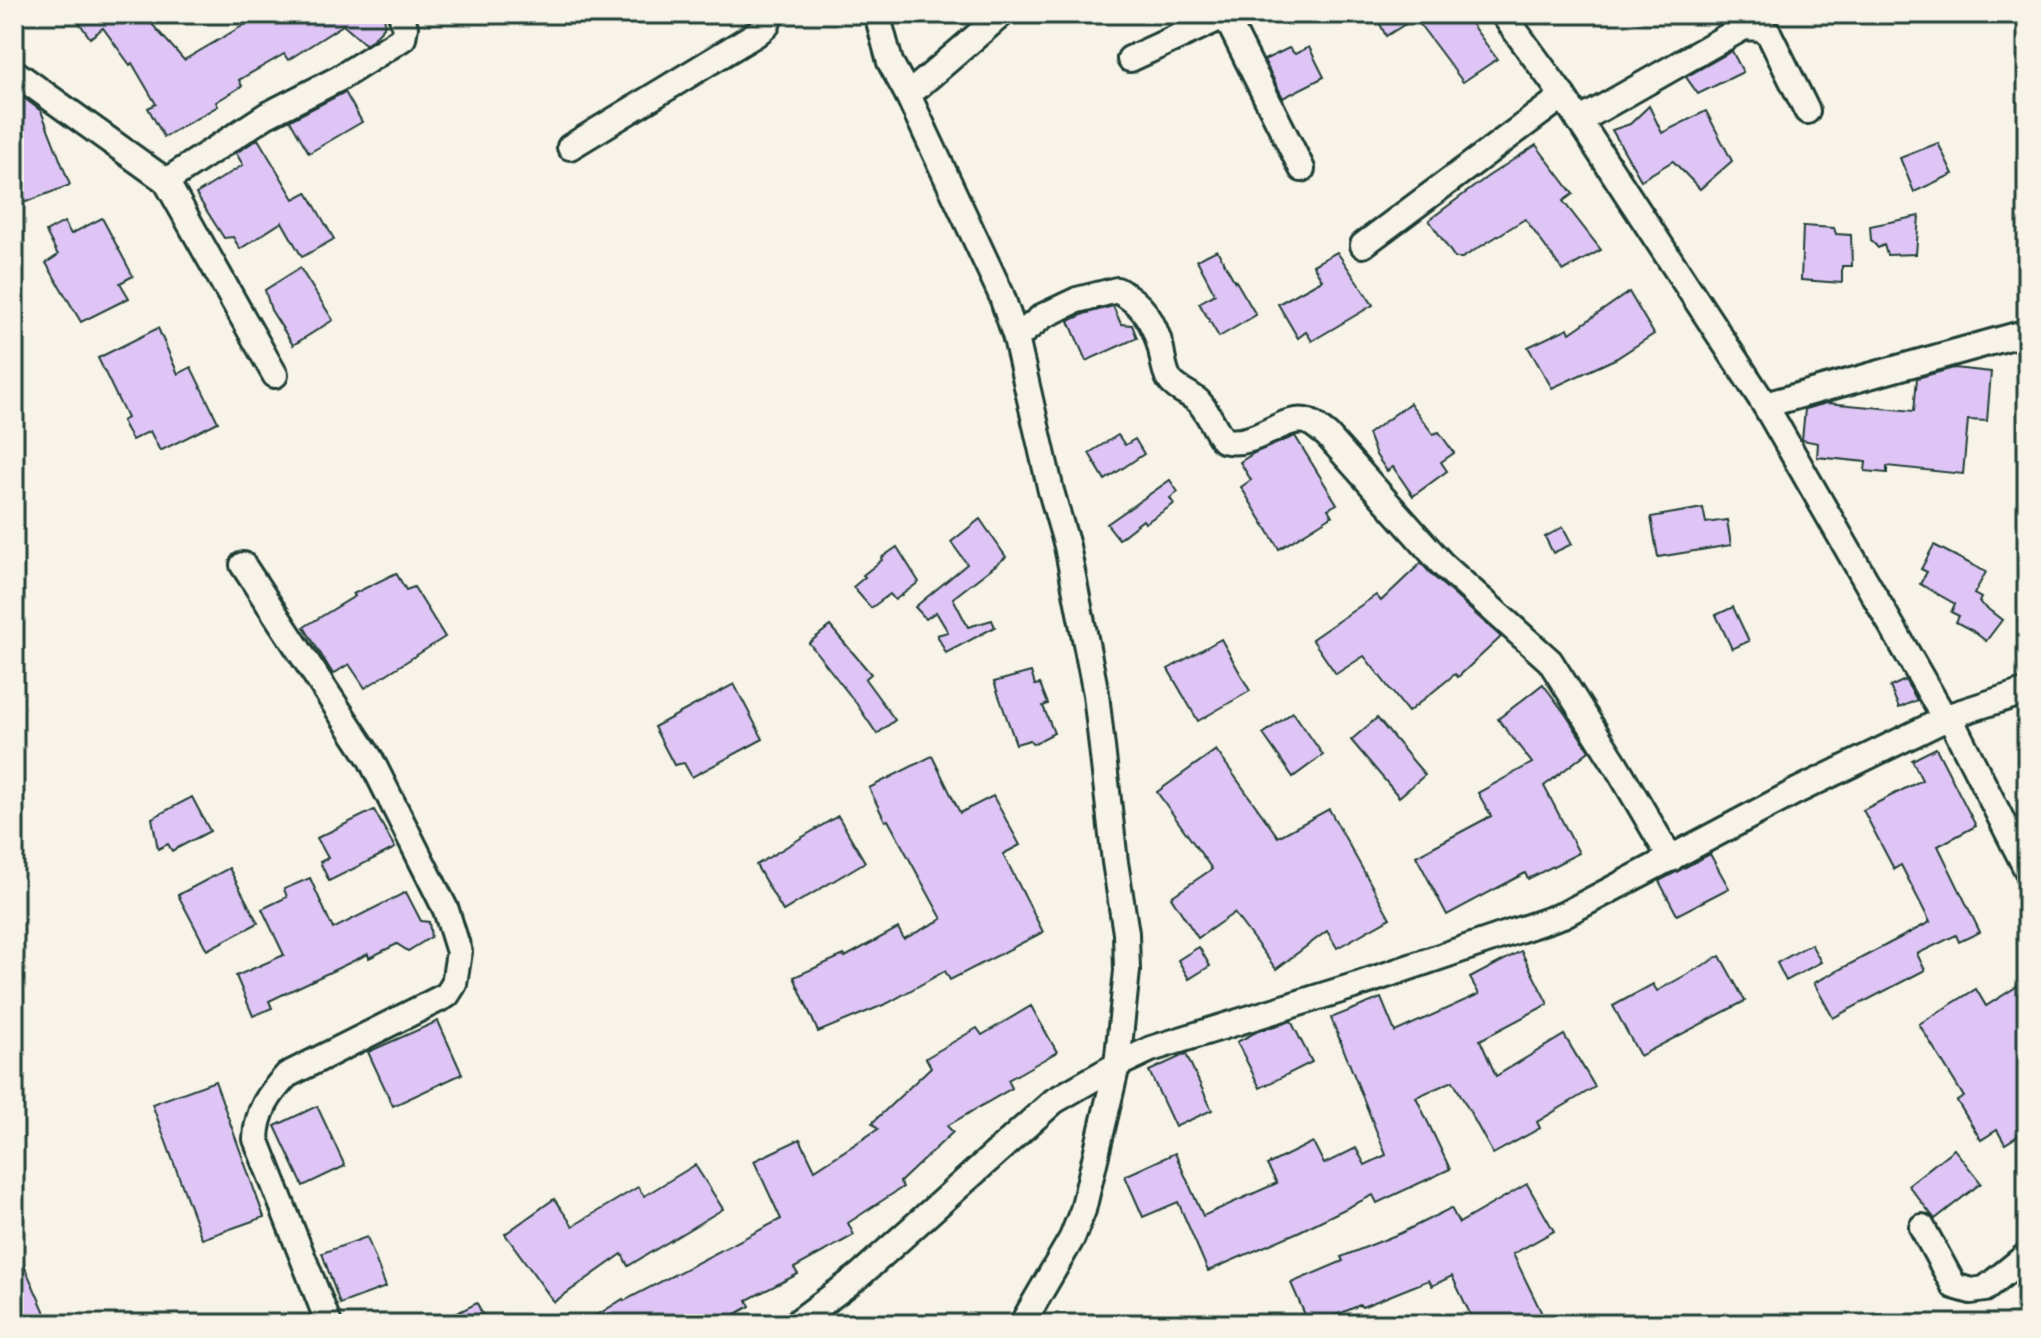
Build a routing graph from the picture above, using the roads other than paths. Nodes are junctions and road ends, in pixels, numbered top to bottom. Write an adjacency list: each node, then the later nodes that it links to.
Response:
1 (401, 14): 15 (street)
2 (770, 14): 13 (street)
3 (877, 14): 9 (street)
4 (1002, 14): 9 (street)
5 (1227, 14): 7 (street); 14 (street)
6 (1503, 14): 10 (street)
7 (1130, 59)
8 (14, 72): 15 (street)
9 (908, 95): 18 (street)
10 (1563, 96): 12 (street); 16 (street)
11 (1807, 111): 12 (street)
12 (1579, 121): 20 (street)
13 (570, 147)
14 (1302, 169)
15 (166, 181): 19 (street)
16 (1363, 245)
17 (2024, 333): 20 (street)
18 (1016, 338): 24 (street); 26 (street)
19 (275, 375)
20 (1765, 405): 23 (street)
21 (243, 565): 29 (street)
22 (2027, 691): 23 (street)
23 (1947, 718): 24 (street); 25 (street)
24 (1671, 859): 26 (street)
25 (2027, 870)
26 (1117, 1065): 30 (street); 31 (street)
27 (1922, 1227): 28 (street)
28 (2027, 1255)
29 (329, 1324)
30 (795, 1324)
31 (1022, 1324)

